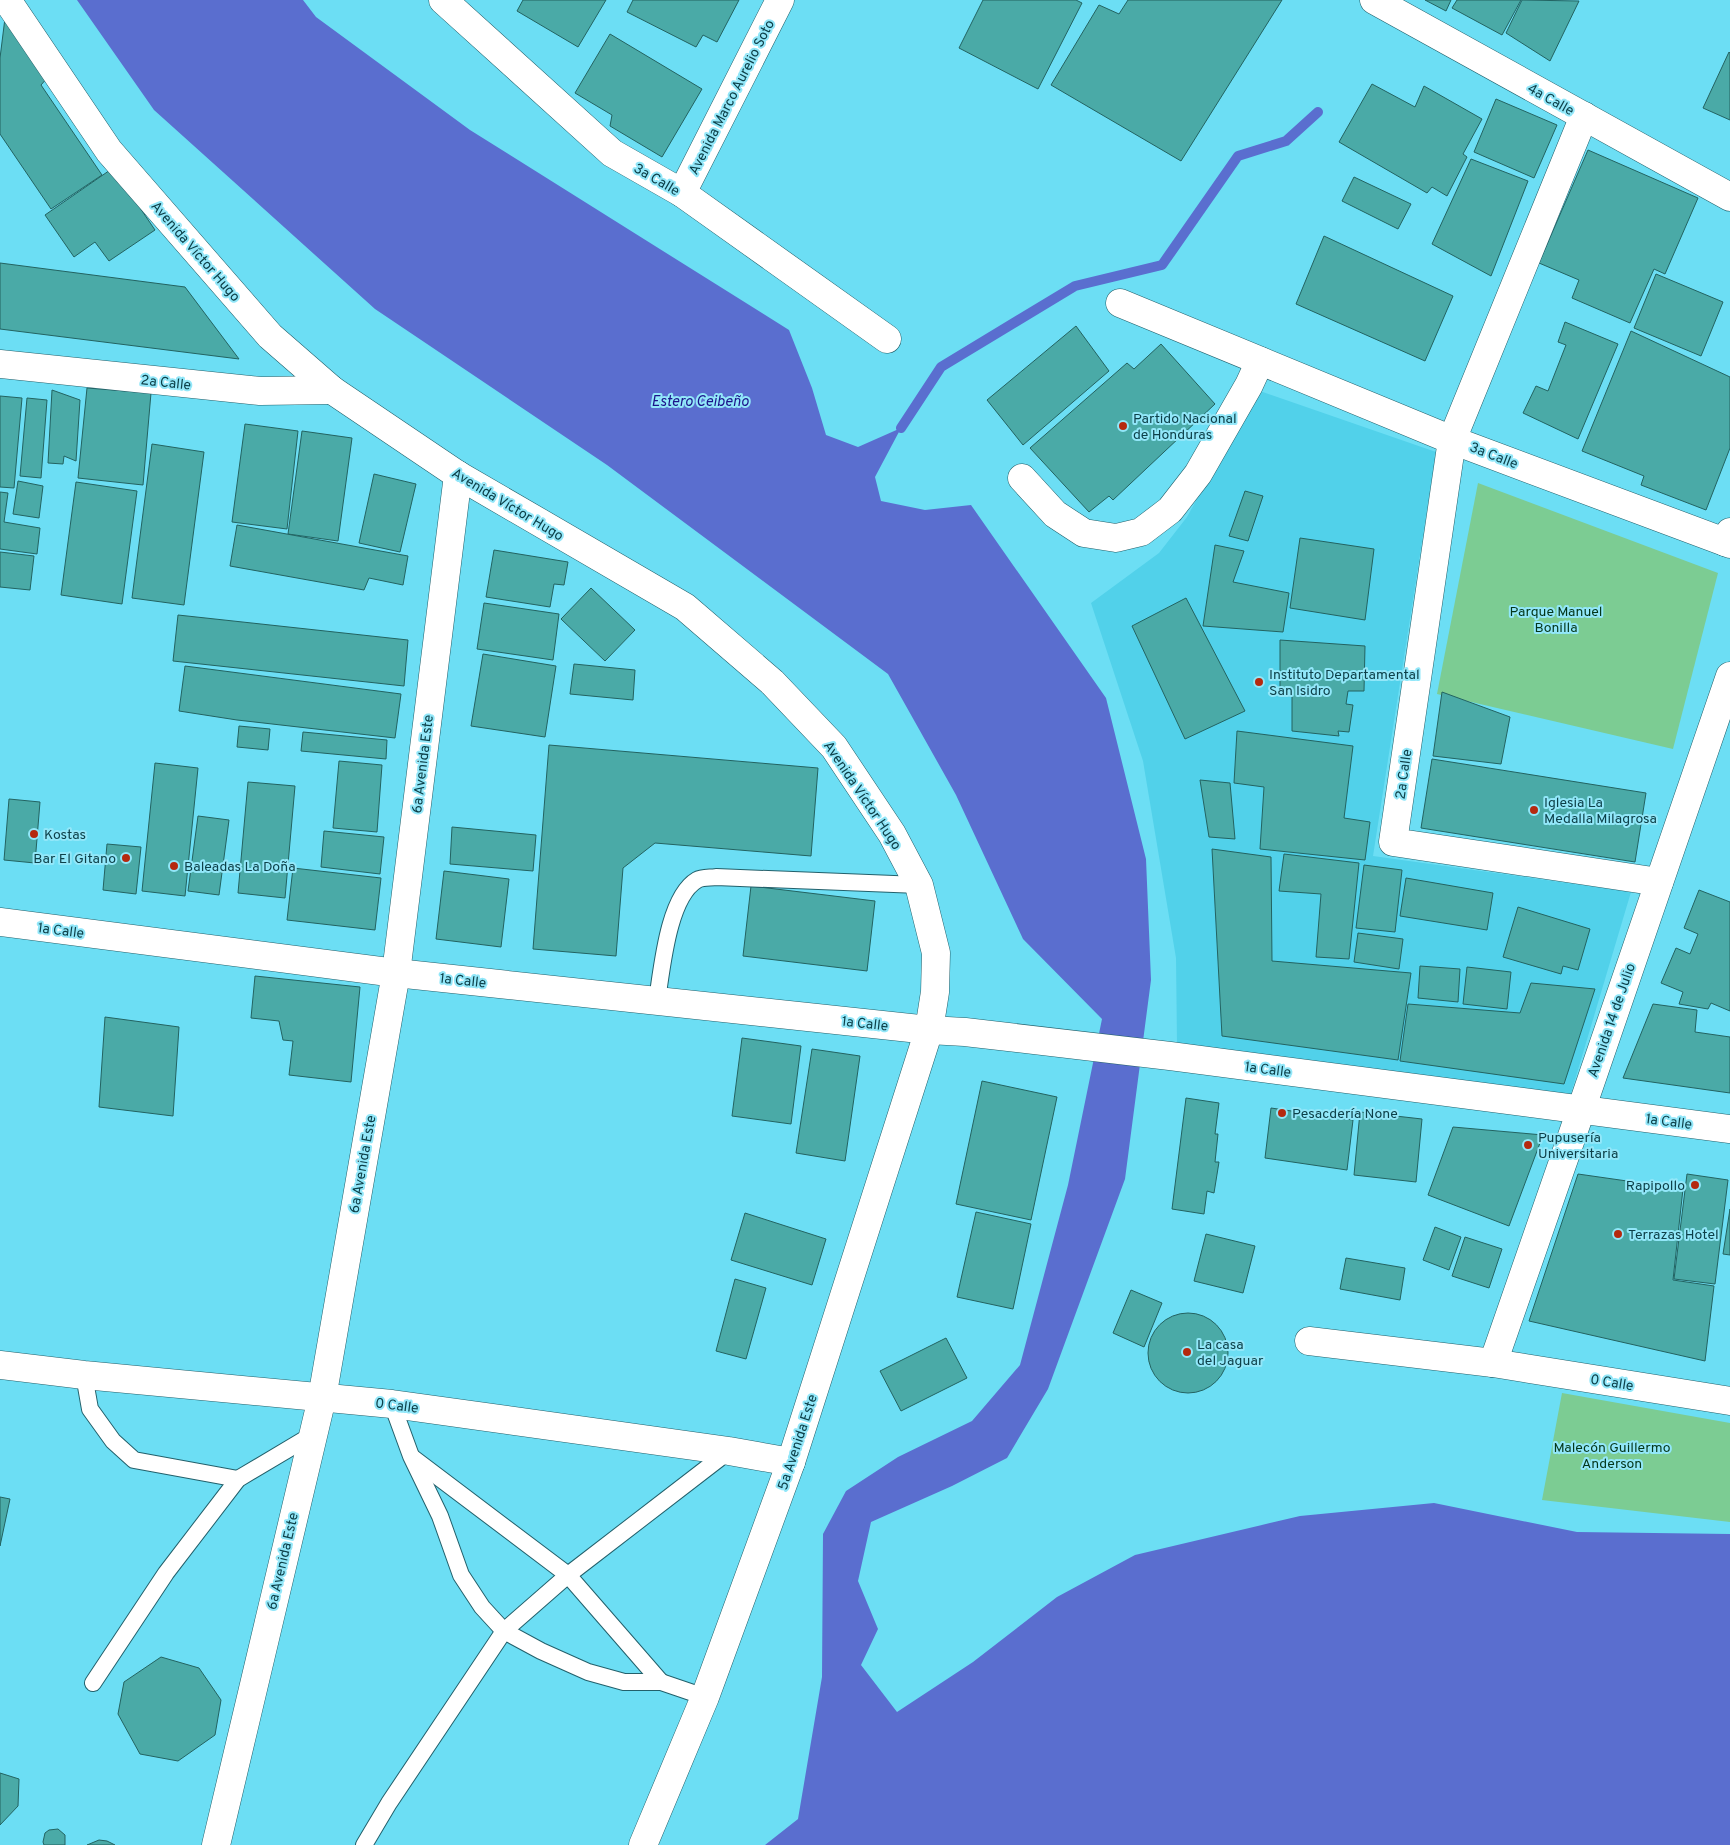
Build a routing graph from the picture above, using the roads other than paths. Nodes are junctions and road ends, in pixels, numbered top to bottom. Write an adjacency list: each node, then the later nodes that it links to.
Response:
1 (7, 0): 12 (street, Avenida Víctor Hugo)
2 (443, 0): 6 (street, 3a Calle)
3 (780, 0): 6 (street, Avenida Marco Aurelio Soto)
4 (1374, 0): 5 (street, 4a Calle)
5 (1584, 116): 7 (street, 4a Calle); 13 (street)
6 (682, 193): 9 (street, 3a Calle)
7 (1730, 196)
8 (1120, 303): 10 (street, 3a Calle)
9 (887, 339)
10 (1260, 361): 13 (street, 3a Calle); 15 (street)
11 (0, 364): 12 (street, 2a Calle)
12 (332, 390): 14 (street, Avenida Víctor Hugo)
13 (1452, 440): 16 (street, 3a Calle); 18 (street, 2a Calle)
14 (458, 475): 19 (street, Avenida Víctor Hugo); 21 (street, 6a Avenida Este)
15 (1022, 478)
16 (1728, 540)
17 (1730, 676): 18 (street, Avenida 14 de Julio)
18 (1659, 882): 24 (street, Avenida 14 de Julio)
19 (919, 886): 22 (lane); 23 (street, Avenida Víctor Hugo)
20 (0, 922): 21 (street, 1a Calle)
21 (396, 973): 22 (street, 1a Calle); 30 (street, 6a Avenida Este)
22 (657, 1000): 23 (street, 1a Calle)
23 (929, 1030): 24 (street, 1a Calle); 36 (street, 5a Avenida Este)
24 (1581, 1110): 25 (street, 1a Calle); 27 (street, Avenida 14 de Julio)
25 (1730, 1129)
26 (1309, 1341): 27 (street, 0 Calle)
27 (1493, 1364): 31 (street, 0 Calle)
28 (0, 1365): 29 (street, 0 Calle)
29 (84, 1375): 30 (street, 0 Calle); 37 (lane)
30 (322, 1398): 32 (street, 0 Calle); 33 (street, 6a Avenida Este)
31 (1730, 1401)
32 (392, 1404): 34 (street, 0 Calle); 35 (lane)
33 (312, 1434): 37 (lane); 43 (street, 6a Avenida Este)
34 (729, 1451): 36 (street, 0 Calle); 38 (lane)
35 (411, 1456): 38 (lane); 39 (lane)
36 (791, 1462): 42 (street, 5a Avenida Este)
37 (238, 1479): 41 (lane)
38 (568, 1575): 39 (lane); 40 (lane)
39 (504, 1631): 40 (lane); 44 (lane)
40 (661, 1682): 42 (lane)
41 (94, 1683)
42 (706, 1697): 45 (street, 5a Avenida Este)
43 (216, 1845)
44 (364, 1845)
45 (643, 1845)

